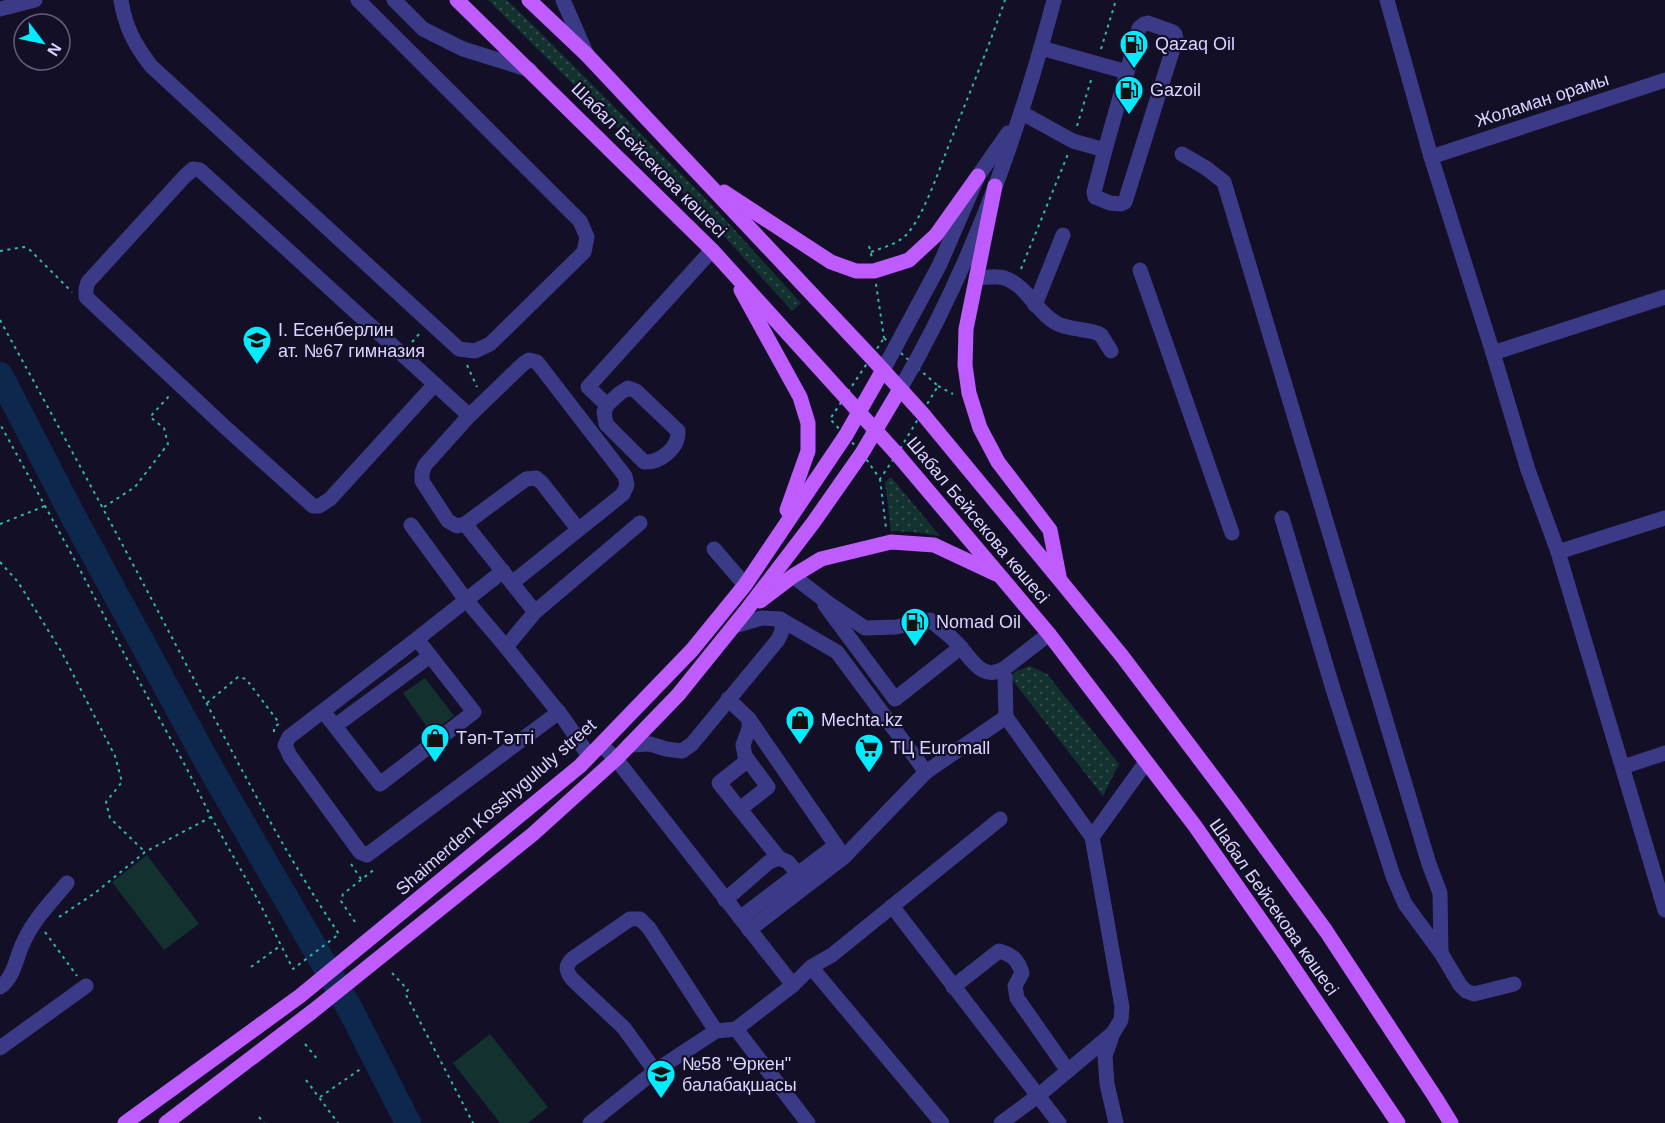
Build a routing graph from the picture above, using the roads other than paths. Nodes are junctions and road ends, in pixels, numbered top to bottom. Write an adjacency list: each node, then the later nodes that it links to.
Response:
1 (35, 0): 10 (street)
2 (121, 0): 3 (street)
3 (358, 0)
4 (394, 0): 13 (street)
5 (457, 0): 13 (main road, Шабал Бейсекова көшесі)
6 (529, 0): 12 (main road, Шабал Бейсекова көшесі)
7 (563, 0): 12 (street)
8 (1054, 0): 11 (street, Shaimerden Kosshygululy street)
9 (1387, 0): 19 (street)
10 (0, 9)
11 (1041, 48): 14 (street); 16 (street, Shaimerden Kosshygululy street)
12 (587, 55): 21 (main road, Шабал Бейсекова көшесі)
13 (530, 70): 24 (main road, Шабал Бейсекова көшесі)
14 (1127, 72): 17 (street); 17 (street)
15 (1665, 80): 19 (street, Жоламан орамы)
16 (1022, 113): 17 (street); 20 (street, Shaimerden Kosshygululy street); 22 (street, Shaimerden Kosshygululy street)
17 (1105, 150)
18 (1182, 154): 92 (street)
19 (1431, 157): 31 (street)
20 (978, 176): 21 (main road); 32 (street, Shaimerden Kosshygululy street)
21 (702, 177): 32 (main road, Шабал Бейсекова көшесі)
22 (995, 186): 27 (main road); 34 (street, Shaimerden Kosshygululy street)
23 (1063, 235): 29 (street)
24 (712, 250): 25 (main road, Шабал Бейсекова көшесі); 35 (street)
25 (728, 266): 36 (main road, Шабал Бейсекова көшесі); 45 (main road)
26 (1140, 270): 46 (street)
27 (976, 278): 29 (street); 52 (main road)
28 (1665, 297): 31 (street)
29 (1035, 305): 30 (street)
30 (1111, 351)
31 (1493, 352): 48 (street)
32 (883, 370): 34 (main road, Шабал Бейсекова көшесі); 36 (main road, Shaimerden Kosshygululy street)
33 (435, 384): 33 (street); 37 (street)
34 (900, 389): 38 (main road, Shaimerden Kosshygululy street); 52 (main road, Шабал Бейсекова көшесі)
35 (607, 405): 35 (street)
36 (859, 412): 38 (main road, Шабал Бейсекова көшесі); 45 (main road, Shaimerden Kosshygululy street)
37 (469, 416): 42 (street); 44 (street)
38 (876, 430): 51 (main road, Шабал Бейсекова көшесі); 57 (main road, Shaimerden Kosshygululy street)
39 (1282, 518): 92 (street)
40 (1665, 518): 48 (street)
41 (640, 523): 56 (street)
42 (465, 524): 44 (street); 50 (street)
43 (411, 525): 55 (street)
44 (578, 529): 50 (street)
45 (779, 531): 53 (main road, Shaimerden Kosshygululy street)
46 (1232, 533)
47 (714, 549): 53 (street)
48 (1558, 552): 79 (street)
49 (793, 576): 51 (main road); 54 (street); 57 (main road)
50 (507, 577): 55 (street); 56 (street)
51 (1001, 577): 60 (main road, Шабал Бейсекова көшесі)
52 (1059, 579): 115 (main road, Шабал Бейсекова көшесі)
53 (745, 585): 72 (main road, Shaimerden Kosshygululy street)
54 (816, 594): 63 (street); 63 (street)
55 (466, 600): 61 (street); 62 (street)
56 (535, 612): 62 (street)
57 (745, 612): 59 (main road, Shaimerden Kosshygululy street)
58 (780, 619): 59 (street); 66 (street); 80 (street)
59 (734, 626): 73 (main road, Shaimerden Kosshygululy street)
60 (1049, 634): 65 (street); 78 (main road, Шабал Бейсекова көшесі)
61 (417, 639): 64 (street); 67 (street)
62 (506, 646): 68 (street)
63 (961, 647): 65 (street)
64 (430, 656): 71 (street); 71 (street)
65 (1002, 670): 69 (street)
66 (728, 699): 70 (street); 73 (street)
67 (323, 711): 68 (street); 71 (street)
68 (558, 712): 75 (street)
69 (1006, 717): 80 (street); 83 (street)
70 (749, 719): 77 (street); 84 (street)
71 (335, 726)
72 (601, 745): 75 (main road, Shaimerden Kosshygululy street); 76 (street)
73 (629, 745): 76 (main road, Shaimerden Kosshygululy street)
74 (1665, 753): 79 (street)
75 (590, 756): 107 (main road, Shaimerden Kosshygululy street)
76 (616, 759): 88 (street); 108 (main road, Shaimerden Kosshygululy street)
77 (748, 760): 81 (street); 81 (street)
78 (1146, 762): 83 (street); 106 (main road, Шабал Бейсекова көшесі)
79 (1623, 767): 90 (street)
80 (926, 772): 84 (street)
81 (740, 809): 85 (street)
82 (1000, 819): 89 (street)
83 (1092, 837): 101 (street)
84 (840, 851): 86 (street)
85 (779, 858): 86 (street); 88 (street)
86 (802, 880): 91 (street)
87 (67, 883): 96 (street)
88 (725, 900): 91 (street)
89 (892, 906): 93 (street); 98 (street)
90 (1665, 910)
91 (744, 924): 95 (street)
92 (1442, 953): 94 (street)
93 (811, 967): 95 (street); 111 (street)
94 (1514, 984)
95 (793, 985): 99 (street)
96 (0, 987)
97 (86, 987): 102 (street)
98 (953, 987): 104 (street); 105 (street)
99 (736, 1029): 100 (street); 110 (street)
100 (716, 1031): 103 (street); 103 (street)
101 (1113, 1033): 104 (street); 114 (street)
102 (0, 1048)
103 (655, 1071): 109 (street)
104 (1068, 1071): 105 (street)
105 (1039, 1095): 112 (street); 113 (street)
106 (1392, 1121)
107 (125, 1123)
108 (166, 1123)
109 (590, 1123)
110 (808, 1123)
111 (942, 1123)
112 (1001, 1123)
113 (1059, 1123)
114 (1116, 1123)
115 (1451, 1123)

